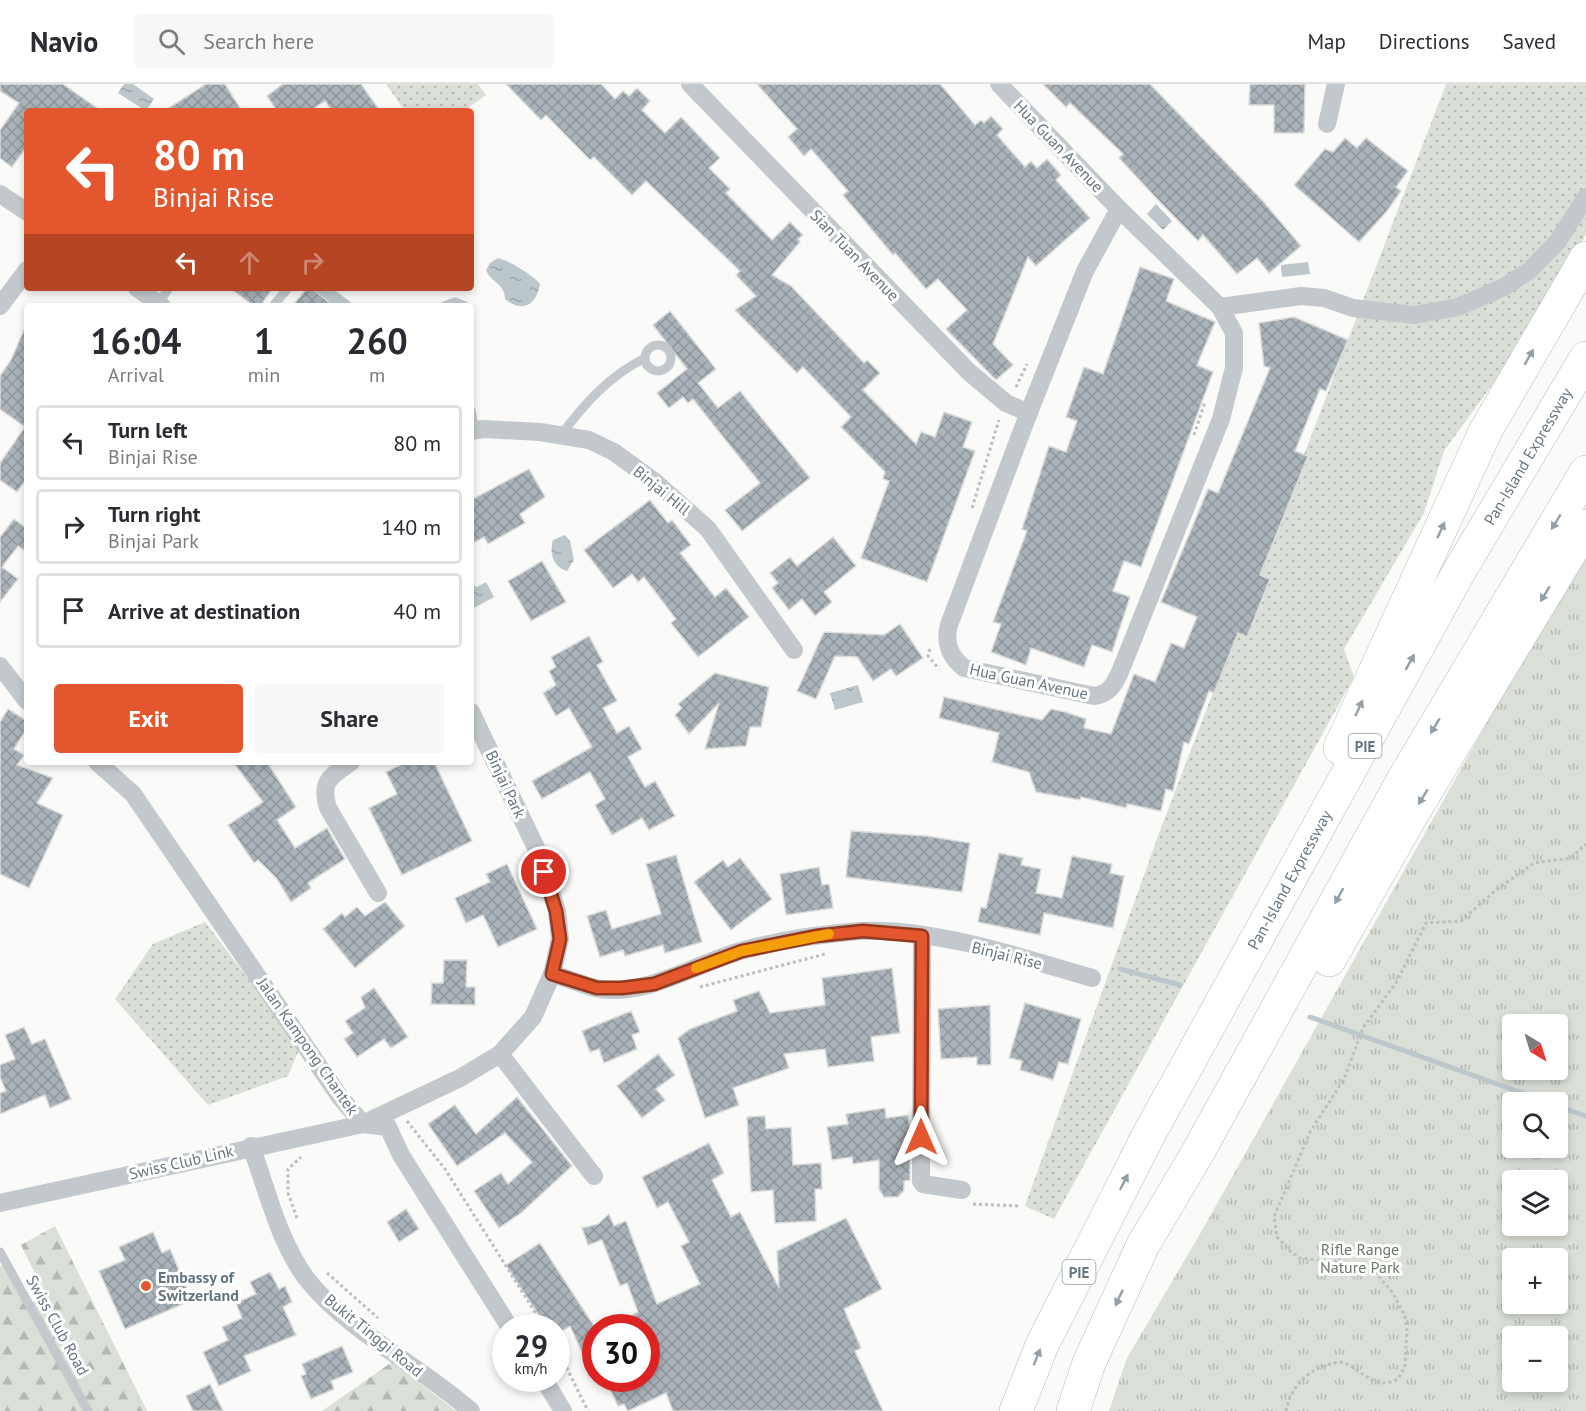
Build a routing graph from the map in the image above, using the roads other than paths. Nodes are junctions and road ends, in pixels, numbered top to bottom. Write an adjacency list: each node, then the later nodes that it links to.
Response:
1 (690, 84): 19 (street, Sian Tuan Avenue)
2 (999, 84): 7 (street, Hua Guan Avenue)
3 (1336, 84): 4 (street)
4 (1327, 124)
5 (0, 194): 8 (street)
6 (1586, 197): 16 (street)
7 (1119, 209): 16 (street, Hua Guan Avenue); 19 (street, Hua Guan Avenue)
8 (24, 210)
9 (1586, 258): 36 (highway, one-way to 9)
10 (24, 274): 15 (street)
11 (141, 291): 13 (street)
12 (286, 291): 14 (lane)
13 (157, 303)
14 (276, 303)
15 (0, 306)
16 (1220, 306): 19 (street, Hua Guan Avenue)
17 (645, 358): 21 (lane)
18 (1586, 358): 36 (highway, Pan-Island Expressway / PIE, one-way to 18)
19 (1029, 413)
20 (474, 431): 21 (street, Binjai Hill)
21 (561, 435): 24 (street, Binjai Hill)
22 (1586, 472): 38 (highway, one-way to 38)
23 (1586, 526): 38 (highway, one-way to 38)
24 (794, 650)
25 (0, 666): 26 (street)
26 (24, 697)
27 (474, 718): 32 (street, Binjai Park)
28 (100, 765): 35 (street, Jalan Kampong Chantek)
29 (347, 765): 30 (street)
30 (378, 893)
31 (922, 936): 32 (street, Binjai Rise); 33 (street, Binjai Rise); 40 (street)
32 (552, 974): 34 (street, Binjai Park)
33 (1092, 978)
34 (500, 1054): 35 (street, Binjai Park); 39 (street)
35 (363, 1124): 37 (street, Swiss Club Link); 43 (street, Jalan Kampong Chantek)
36 (1148, 1136): 48 (highway, Pan-Island Expressway / PIE, one-way to 36)
37 (251, 1146): 41 (street, Swiss Club Link); 46 (street, Bukit Tinggi Road)
38 (1197, 1154): 49 (highway, one-way to 49)
39 (594, 1176)
40 (963, 1197)
41 (0, 1203)
42 (0, 1253): 45 (lane, Swiss Club Road)
43 (501, 1314)
44 (551, 1392): 47 (street)
45 (88, 1411)
46 (471, 1411)
47 (563, 1411)
48 (1016, 1411)
49 (1073, 1411)

